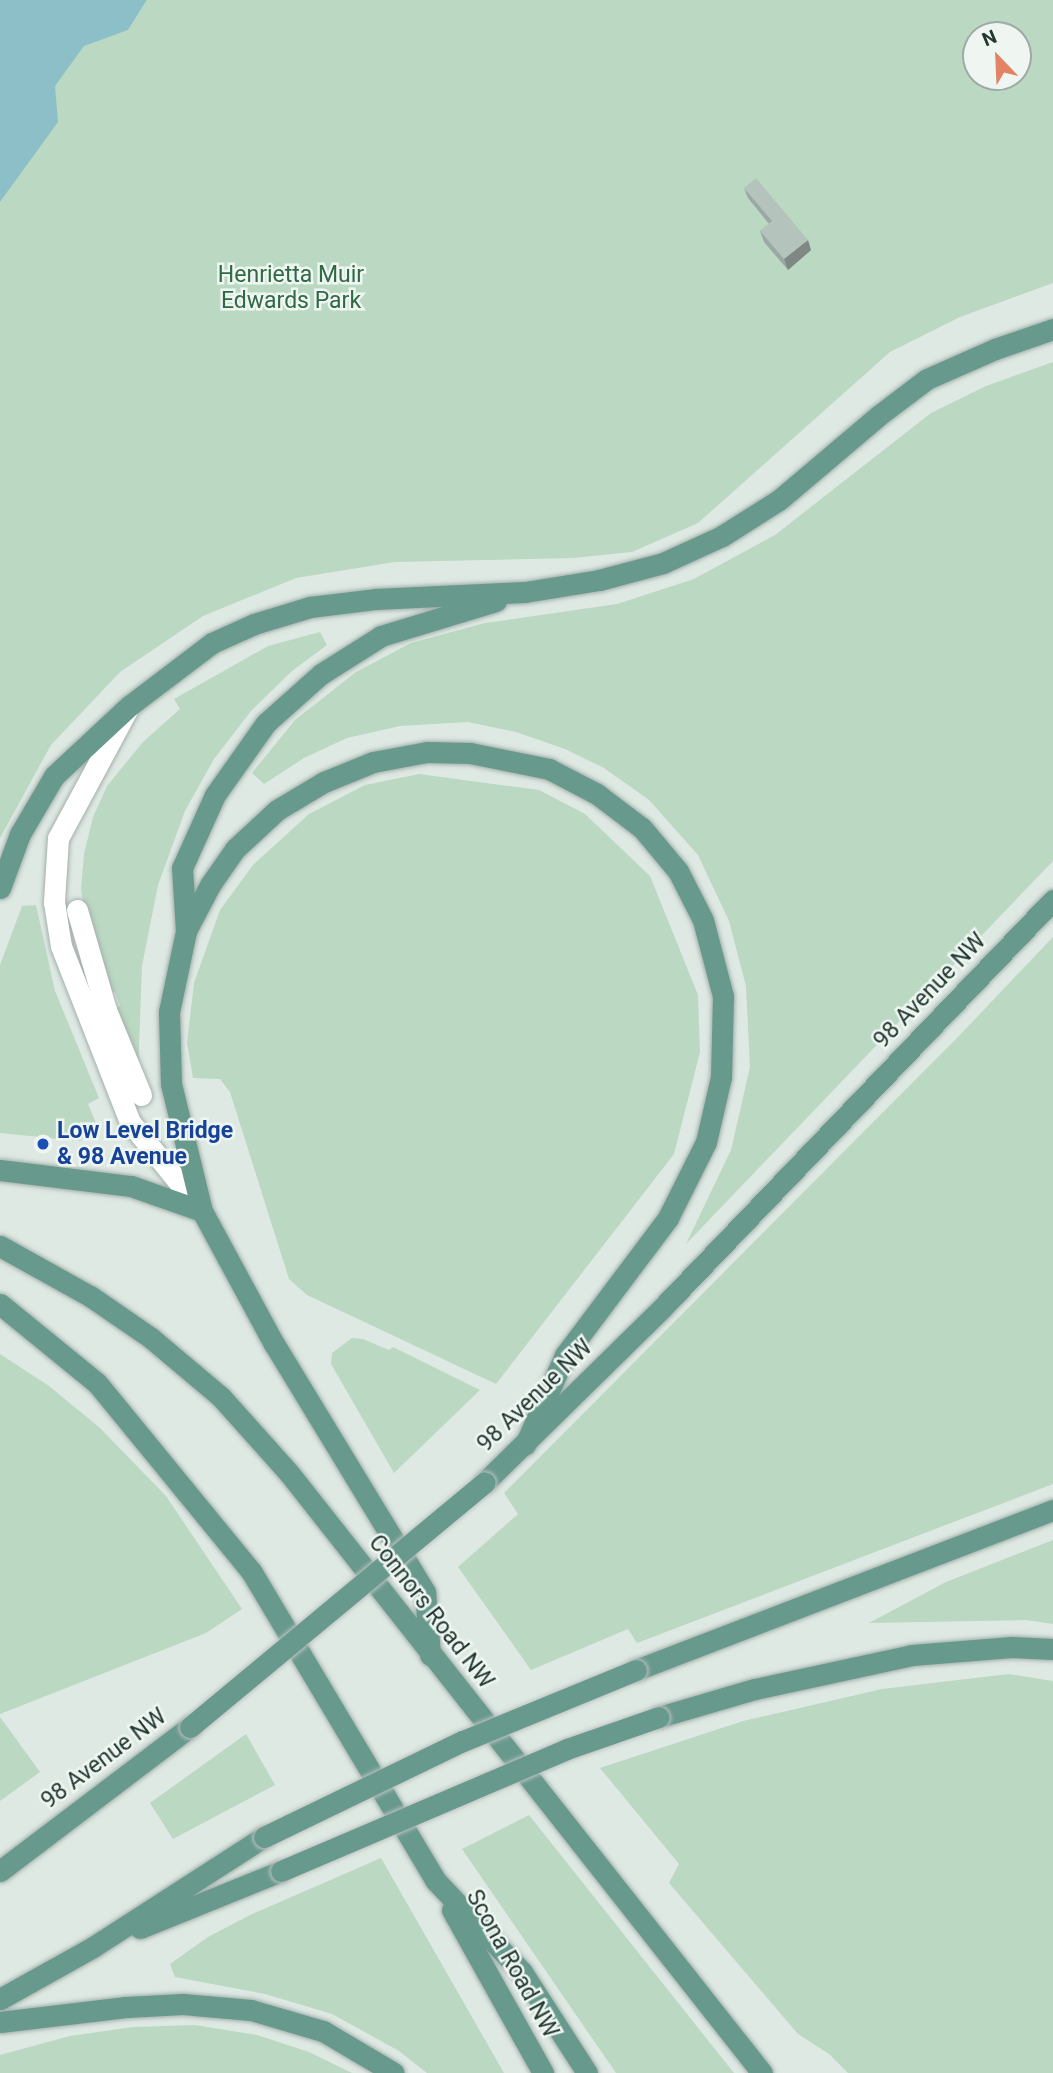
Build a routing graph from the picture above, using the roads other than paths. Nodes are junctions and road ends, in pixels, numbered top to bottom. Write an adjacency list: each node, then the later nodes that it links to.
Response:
1 (1053, 328): 2 (main road)
2 (525, 592): 3 (main road); 7 (main road)
3 (129, 706): 4 (main road); 10 (lane)
4 (0, 888)
5 (1053, 900): 13 (main road, 98 Avenue NW)
6 (77, 910): 8 (lane)
7 (186, 931): 10 (main road); 13 (main road)
8 (141, 1095)
9 (0, 1170): 10 (main road)
10 (202, 1211): 16 (main road)
11 (0, 1246): 16 (main road, Connors Road NW)
12 (0, 1304): 18 (main road)
13 (525, 1445): 17 (main road, 98 Avenue NW, bridge)
14 (1053, 1510): 19 (main road, bridge)
15 (1053, 1649): 19 (main road, bridge)
16 (430, 1655): 25 (main road, Connors Road NW)
17 (0, 1871)
18 (435, 1880): 23 (main road, Scona Road NW); 24 (main road)
19 (93, 1947): 20 (main road)
20 (0, 1999)
21 (0, 2022): 22 (main road)
22 (394, 2073)
23 (543, 2073)
24 (587, 2073)
25 (762, 2073)

